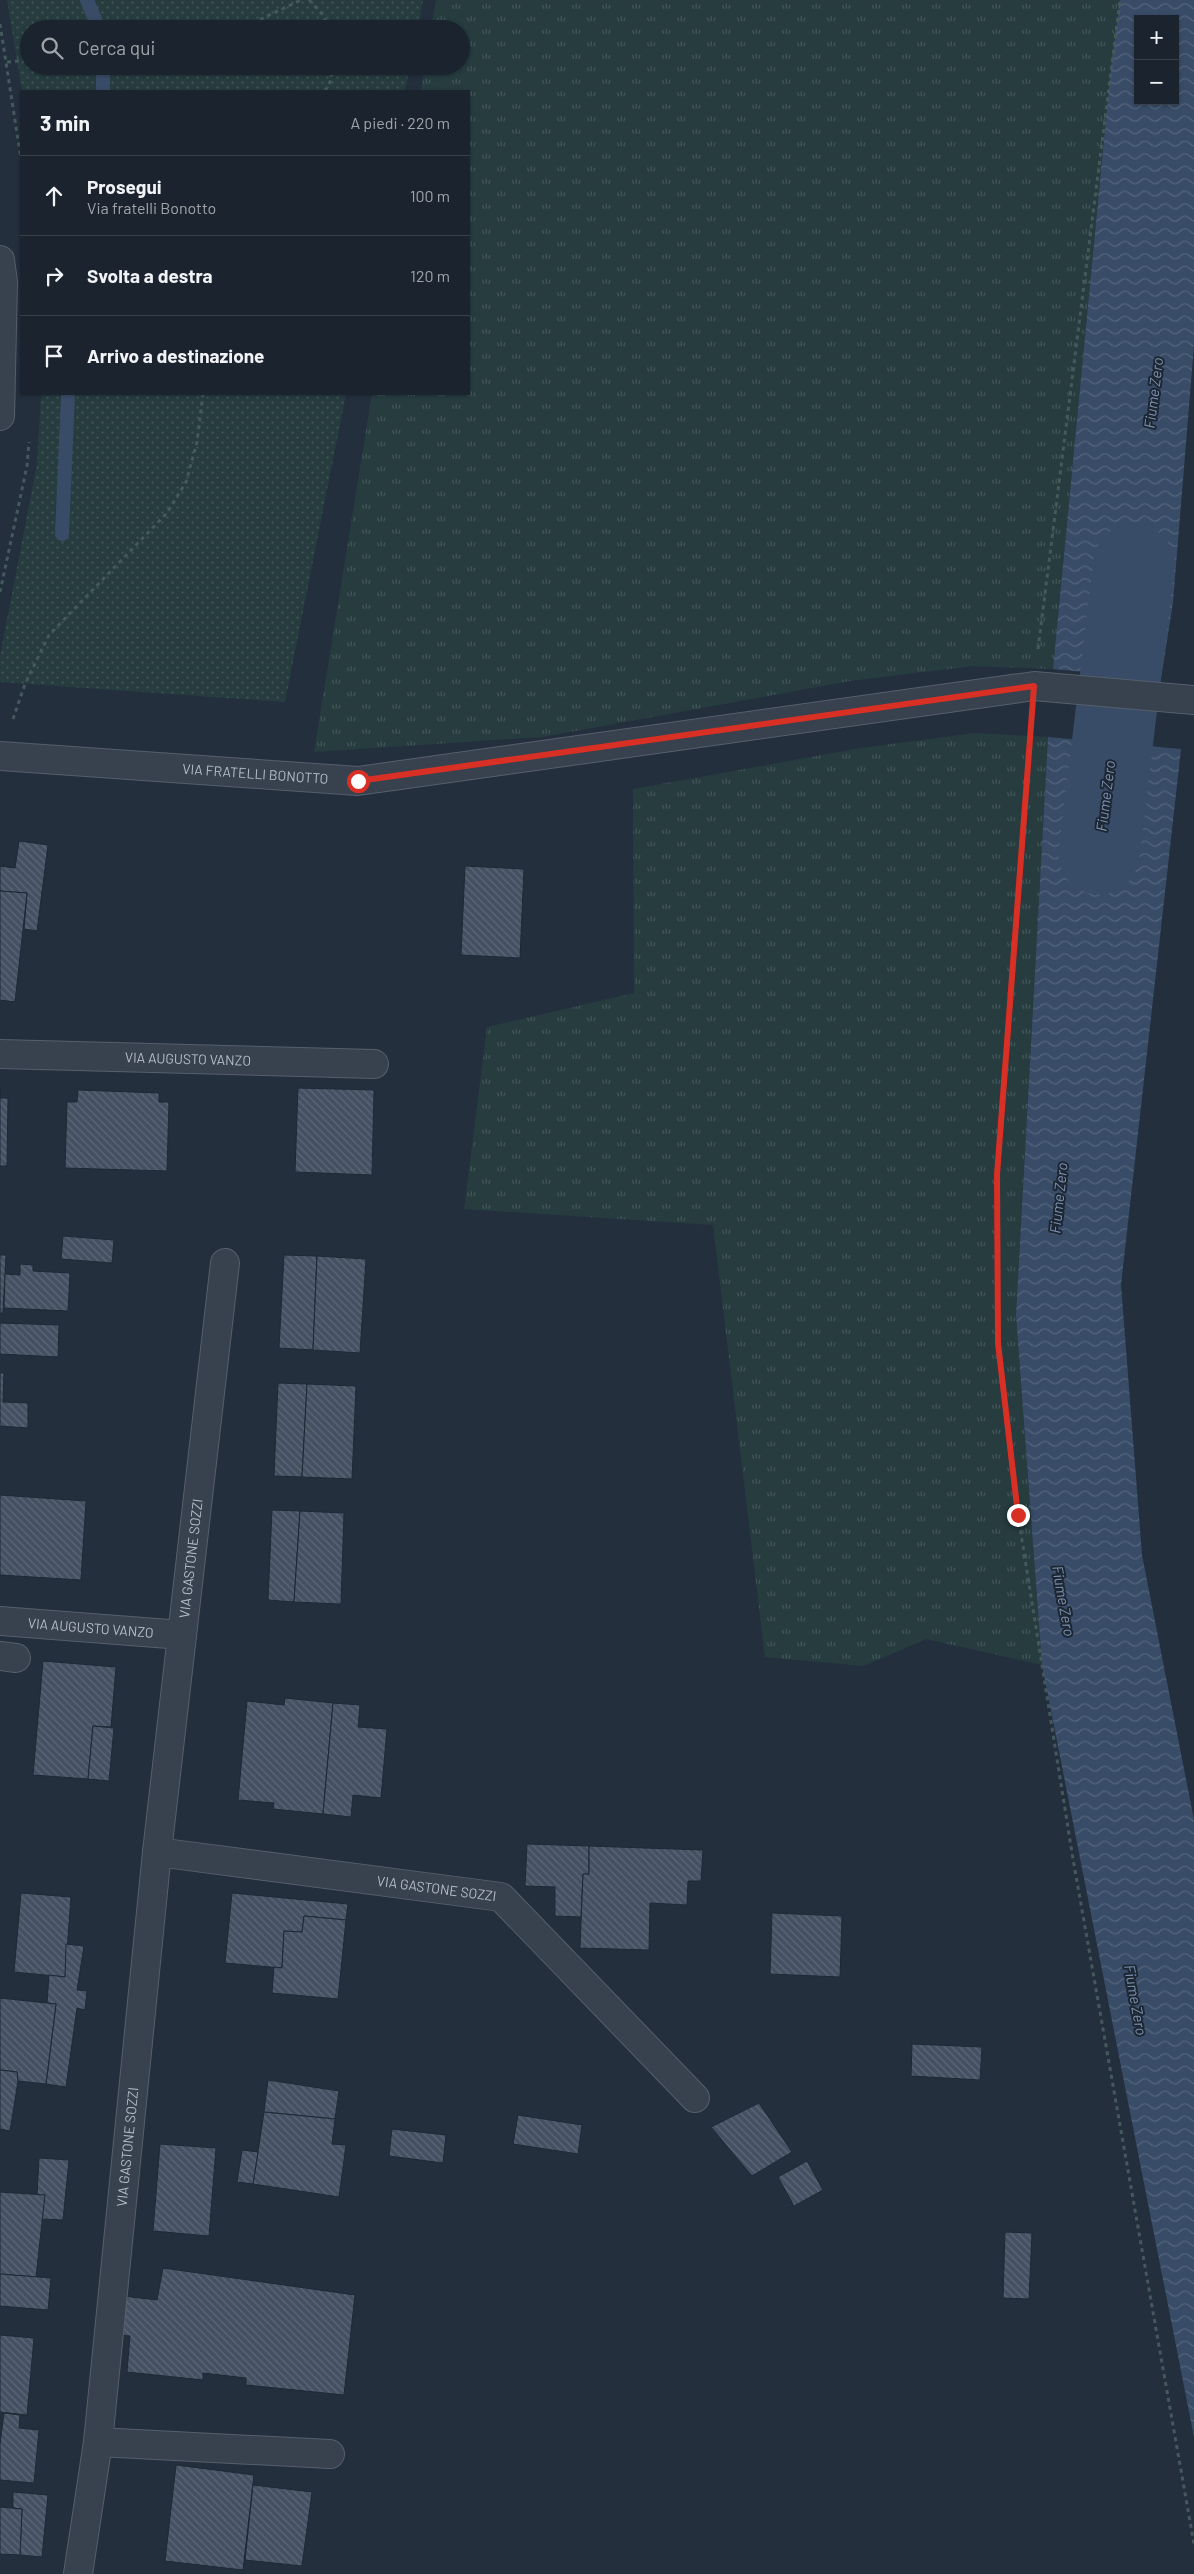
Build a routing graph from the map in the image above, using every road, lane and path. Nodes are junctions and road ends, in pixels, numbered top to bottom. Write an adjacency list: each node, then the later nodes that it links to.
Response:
1 (301, 0): 4 (path)
2 (309, 0): 5 (path)
3 (1120, 0): 17 (path)
4 (259, 20)
5 (325, 20)
6 (0, 24): 8 (path)
7 (20, 61): 8 (path)
8 (7, 62): 11 (path)
9 (331, 75): 10 (path)
10 (326, 90)
11 (20, 152)
12 (0, 260): 14 (street)
13 (203, 395): 19 (path)
14 (0, 416)
15 (29, 439): 16 (path)
16 (0, 592)
17 (1034, 686): 18 (street, VIA FRATELLI BONOTTO); 20 (street, VIA FRATELLI BONOTTO); 30 (path)
18 (1187, 700)
19 (7, 720)
20 (0, 756)
21 (0, 1054): 22 (street, VIA AUGUSTO VANZO)
22 (374, 1064)
23 (225, 1263): 25 (street, VIA GASTONE SOZZI)
24 (0, 1620): 25 (street, VIA AUGUSTO VANZO)
25 (182, 1635): 26 (street, VIA GASTONE SOZZI)
26 (157, 1852): 27 (street, VIA GASTONE SOZZI); 28 (street, VIA GASTONE SOZZI)
27 (695, 2098)
28 (98, 2442): 29 (street); 31 (street, VIA GASTONE SOZZI)
29 (330, 2454)
30 (1194, 2544)
31 (78, 2574)

